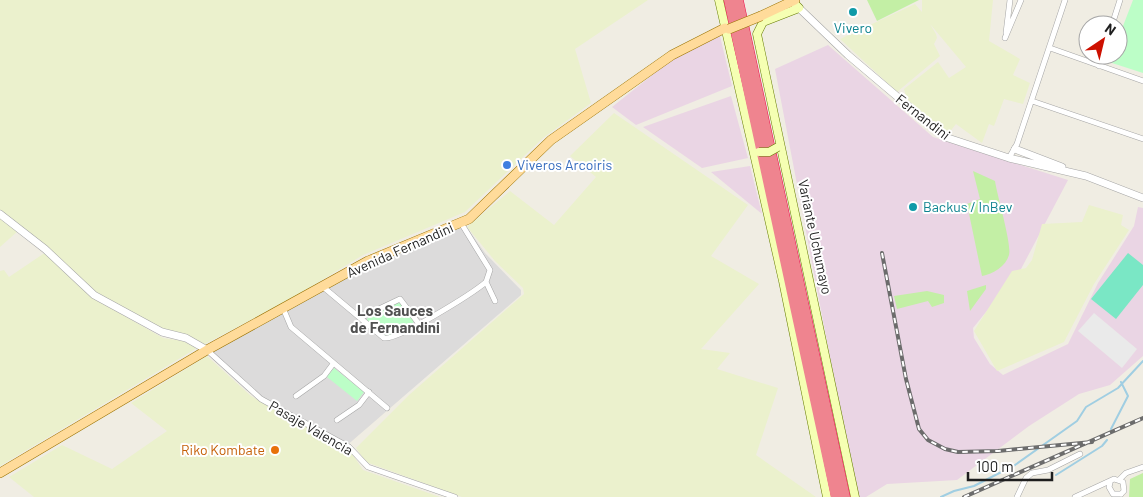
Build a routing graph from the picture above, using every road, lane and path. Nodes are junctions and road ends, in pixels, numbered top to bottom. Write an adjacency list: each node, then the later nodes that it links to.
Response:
1 (719, 0): 12 (main road)
2 (729, 0): 46 (highway)
3 (738, 0): 47 (highway, Variante Uchumayo)
4 (783, 0): 10 (main road)
5 (1010, 0): 6 (street)
6 (1021, 0)
7 (1064, 0): 13 (street)
8 (1120, 0): 11 (street)
9 (794, 3): 10 (main road); 18 (main road, Variante Uchumayo); 21 (street, Fernandini)
10 (760, 14): 12 (main road, Avenida Fernandini, bridge)
11 (1115, 15)
12 (728, 27): 20 (main road); 25 (main road, Avenida Fernandini)
13 (1050, 48): 14 (street); 16 (street)
14 (1099, 66): 15 (street)
15 (1143, 81)
16 (1032, 101): 17 (street); 19 (street)
17 (1143, 139)
18 (780, 145): 20 (main road, bridge); 48 (main road, Variante Uchumayo)
19 (1015, 149): 21 (street); 22 (street)
20 (756, 150): 45 (main road)
21 (1009, 158): 22 (street, Fernandini)
22 (1086, 176): 23 (street, Fernandini)
23 (1143, 198)
24 (0, 214): 32 (street)
25 (461, 223): 26 (street); 27 (main road, Avenida Fernandini)
26 (486, 282): 28 (street); 31 (street)
27 (322, 286): 29 (main road, Avenida Fernandini); 30 (street)
28 (495, 301)
29 (283, 308): 32 (main road, Avenida Fernandini); 33 (street)
30 (360, 318): 31 (street); 31 (street)
31 (419, 324)
32 (206, 350): 40 (main road, Avenida Fernandini); 44 (street, Pasaje Valencia)
33 (334, 364): 34 (street); 35 (street)
34 (369, 392): 36 (street); 37 (street)
35 (296, 396)
36 (387, 408)
37 (337, 420)
38 (1080, 454): 49 (street)
39 (1143, 467): 41 (street)
40 (0, 473)
41 (1120, 479): 42 (street); 43 (street)
42 (1110, 483): 43 (street); 50 (street)
43 (1122, 495)
44 (455, 497)
45 (827, 497)
46 (836, 497)
47 (845, 497)
48 (855, 497)
49 (1017, 497)
50 (1075, 497)

